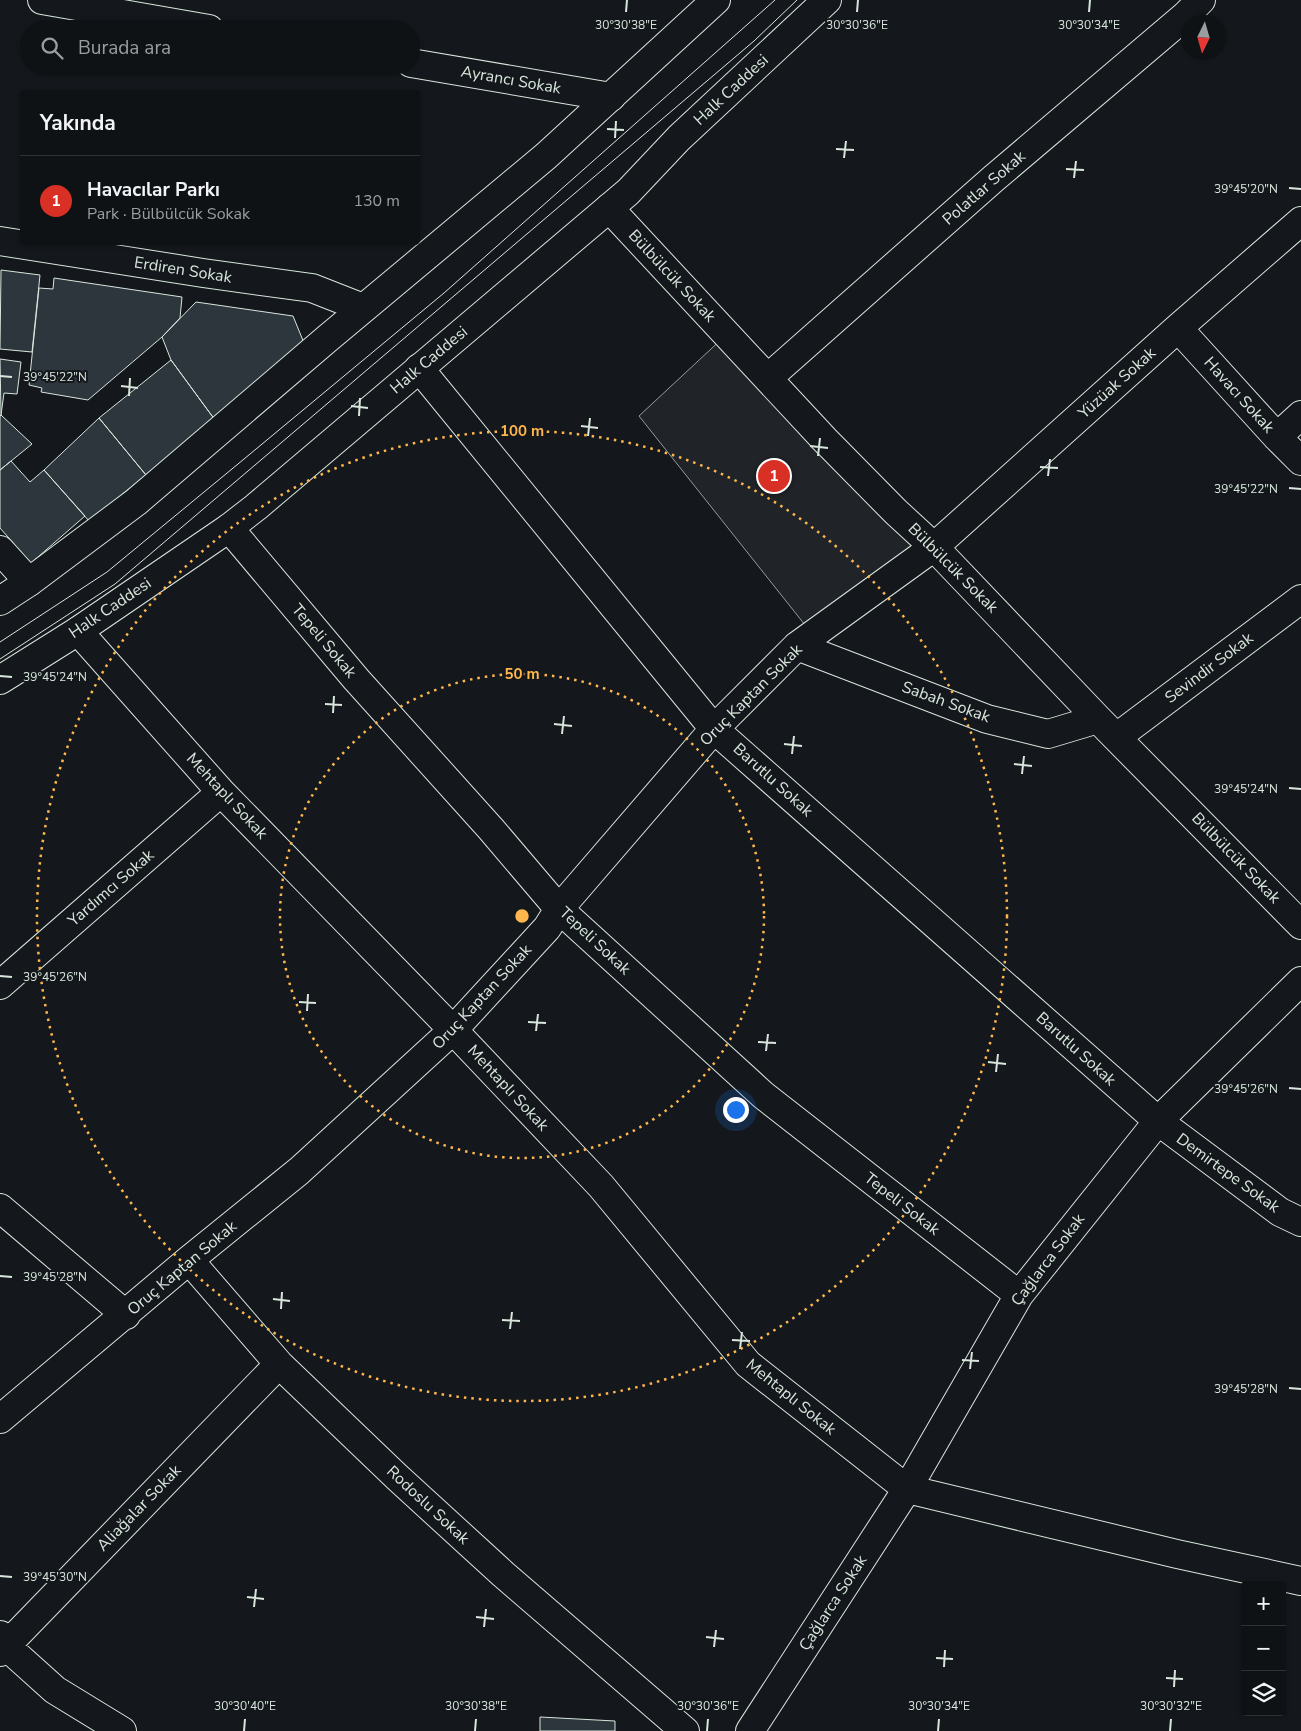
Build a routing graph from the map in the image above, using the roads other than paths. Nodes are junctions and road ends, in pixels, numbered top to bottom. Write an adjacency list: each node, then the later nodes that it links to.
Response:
1 (42, 0): 5 (street)
2 (716, 0): 7 (street)
3 (827, 0): 8 (street, Halk Caddesi)
4 (1201, 0): 16 (street, Polatlar Sokak)
5 (157, 20)
6 (420, 65): 7 (street, Ayrancı Sokak)
7 (611, 97): 13 (street)
8 (609, 208): 15 (street, Halk Caddesi); 16 (street, Bülbülcük Sokak)
9 (1301, 221): 14 (street, Yüzüak Sokak)
10 (0, 241): 11 (street, Erdiren Sokak)
11 (20, 244)
12 (25, 245): 13 (street, Erdiren Sokak)
13 (363, 308): 23 (street)
14 (1178, 328): 18 (street, Havacı Sokak); 21 (street, Yüzüak Sokak)
15 (419, 368): 20 (street, Halk Caddesi); 29 (street, Barutlu Sokak)
16 (768, 378): 21 (street, Bülbülcük Sokak)
17 (1301, 415): 18 (street)
18 (1277, 437): 19 (street, Havacı Sokak)
19 (1301, 461)
20 (229, 528): 26 (street, Halk Caddesi); 32 (street, Tepeli Sokak)
21 (934, 547): 27 (street, Oruç Kaptan Sokak); 30 (street, Bülbülcük Sokak)
22 (0, 550): 23 (street)
23 (29, 582): 25 (street)
24 (1301, 599): 30 (street, Sevindir Sokak)
25 (0, 601)
26 (78, 631): 28 (street, Halk Caddesi); 31 (street, Mehtaplı Sokak)
27 (797, 646): 29 (street, Oruç Kaptan Sokak); 30 (street, Sabah Sokak)
28 (0, 680)
29 (714, 728): 32 (street, Oruç Kaptan Sokak); 37 (street, Barutlu Sokak)
30 (1107, 728): 33 (street, Bülbülcük Sokak)
31 (221, 792): 35 (street, Yardımcı Sokak); 36 (street, Mehtaplı Sokak)
32 (559, 909): 36 (street, Oruç Kaptan Sokak); 41 (street, Tepeli Sokak)
33 (1301, 925)
34 (1301, 981): 37 (street, Çağlarca Sokak)
35 (0, 985)
36 (453, 1030): 40 (street, Oruç Kaptan Sokak); 45 (street, Mehtaplı Sokak)
37 (1158, 1121): 39 (street, Demirtepe Sokak); 41 (street, Çağlarca Sokak)
38 (0, 1208): 42 (street)
39 (1301, 1222)
40 (188, 1260): 42 (street, Oruç Kaptan Sokak); 43 (street, Rodoslu Sokak)
41 (1019, 1295): 45 (street, Çağlarca Sokak)
42 (126, 1315): 44 (street, Oruç Kaptan Sokak)
43 (279, 1364): 47 (street, Aliağalar Sokak); 49 (street, Rodoslu Sokak)
44 (0, 1420)
45 (907, 1488): 46 (street); 50 (street, Çağlarca Sokak)
46 (1301, 1582)
47 (2, 1644): 48 (street)
48 (122, 1731)
49 (685, 1731)
50 (750, 1731)

